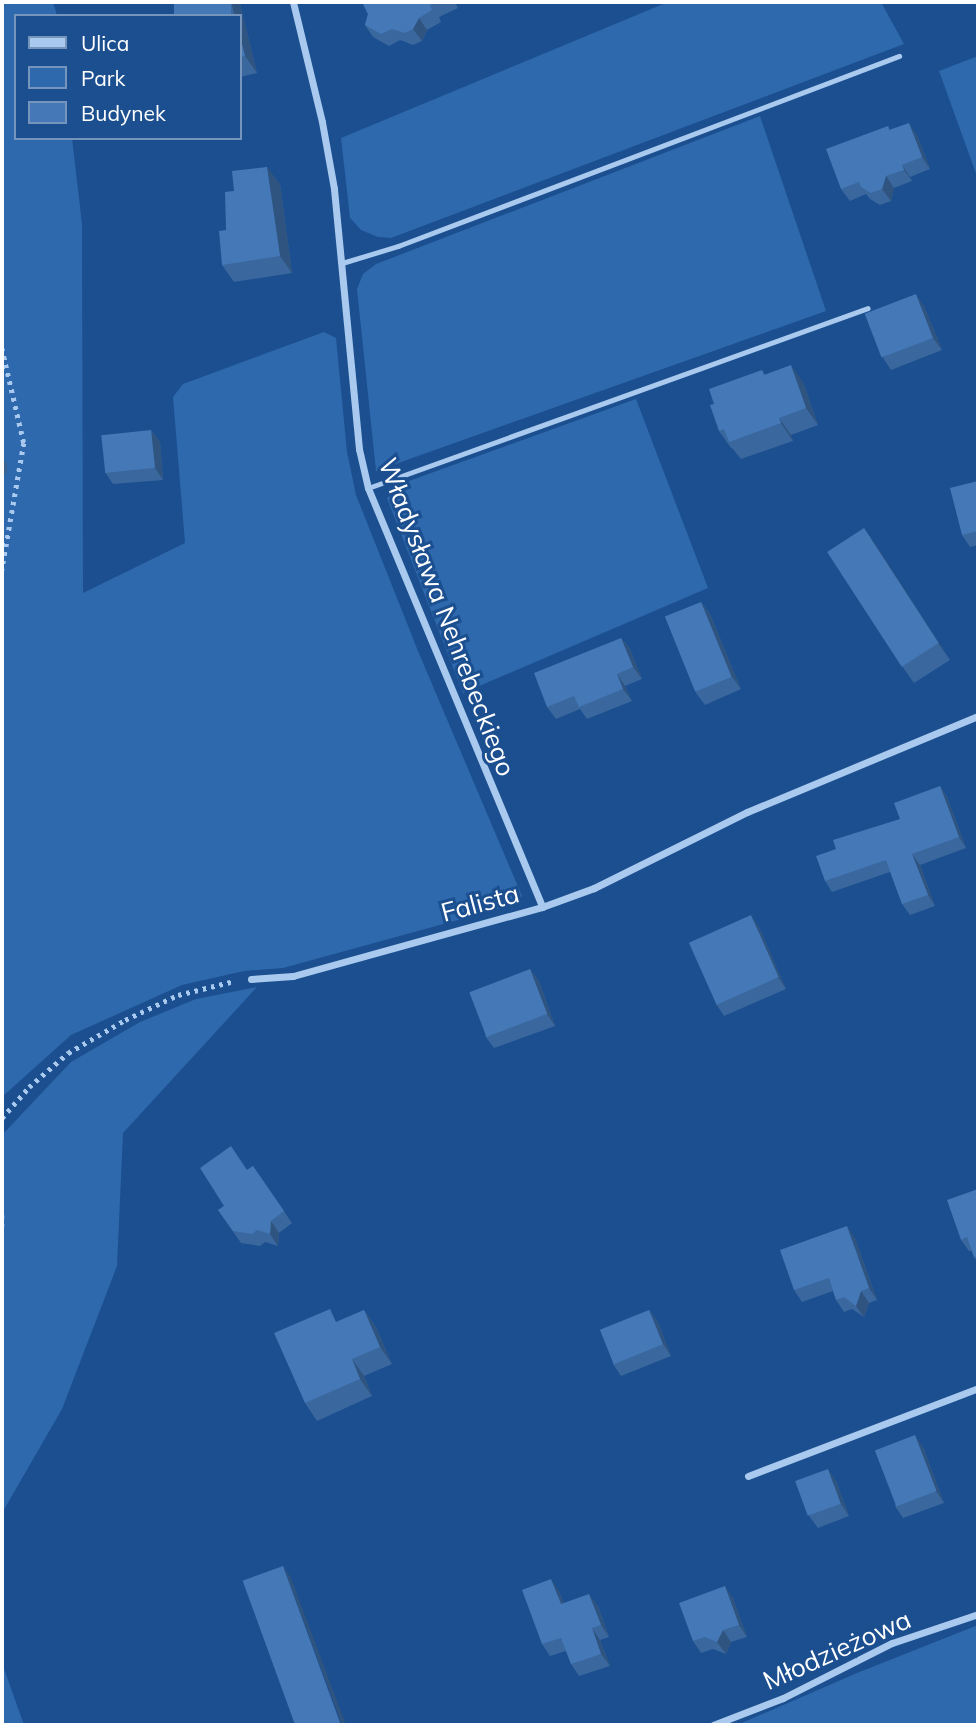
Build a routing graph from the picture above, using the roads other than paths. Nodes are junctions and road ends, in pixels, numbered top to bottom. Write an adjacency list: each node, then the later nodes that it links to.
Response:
1 (293, 2): 3 (street, Władysława Nehrebeckiego)
2 (899, 56): 3 (lane)
3 (342, 263): 5 (street, Władysława Nehrebeckiego)
4 (868, 308): 5 (lane)
5 (368, 488): 7 (street, Władysława Nehrebeckiego)
6 (978, 716): 7 (street, Falista)
7 (542, 907): 8 (street, Falista)
8 (251, 979)
9 (978, 1388): 10 (street)
10 (748, 1476)
11 (978, 1614): 12 (street, Młodzieżowa)
12 (713, 1725)

